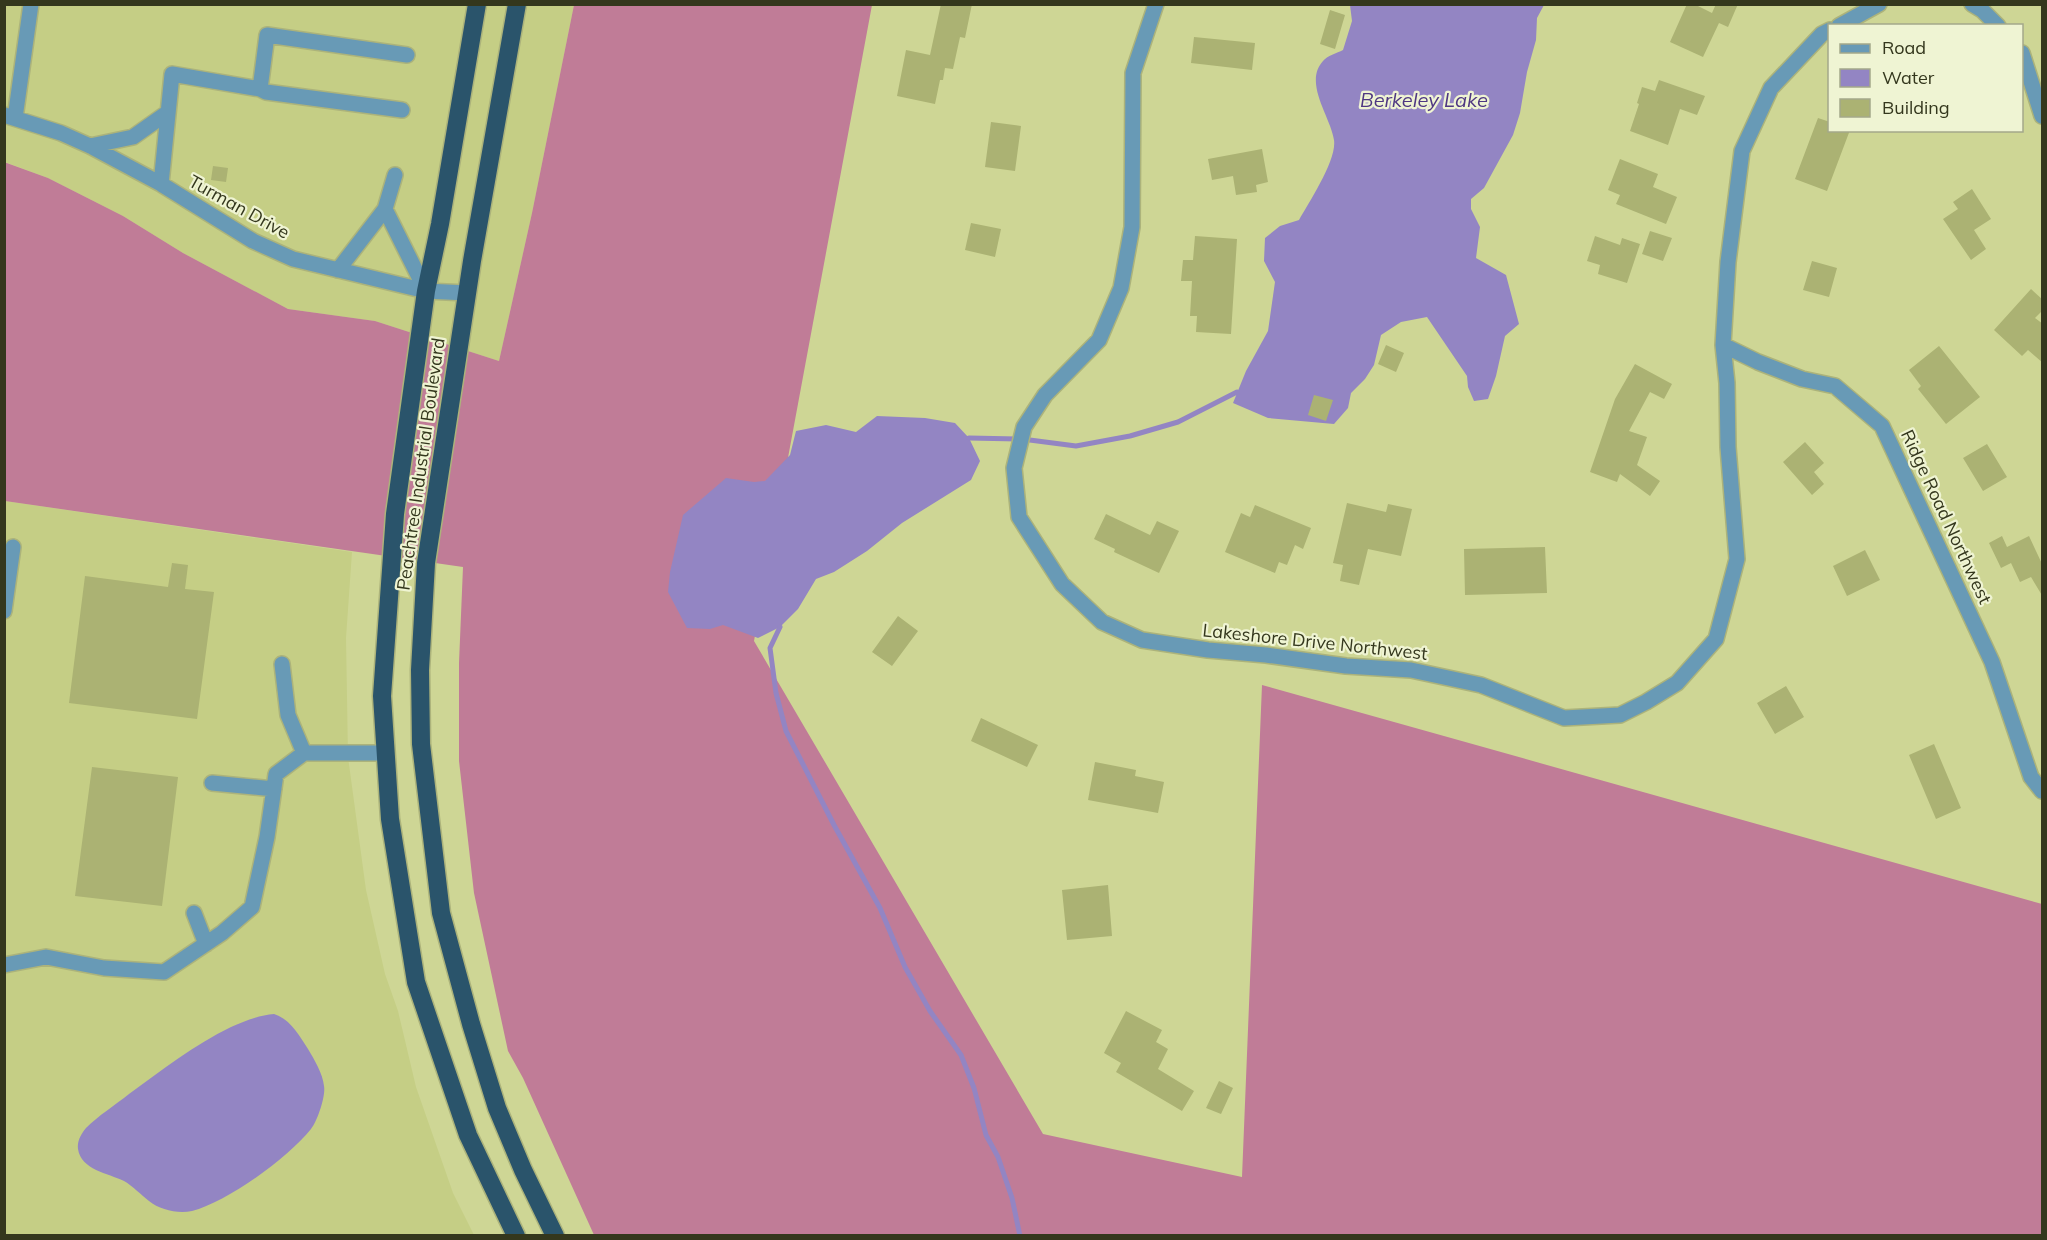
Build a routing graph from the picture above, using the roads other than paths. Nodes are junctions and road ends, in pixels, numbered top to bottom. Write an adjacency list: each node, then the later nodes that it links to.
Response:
1 (31, 4): 15 (street)
2 (477, 4): 22 (highway, Peachtree Industrial Boulevard)
3 (517, 4): 23 (highway, Peachtree Industrial Boulevard)
4 (1156, 4): 24 (street, Lakeshore Drive Northwest)
5 (1880, 4): 7 (street)
6 (1972, 4): 8 (street)
7 (1843, 24)
8 (1996, 24)
9 (1828, 31): 24 (street, Lakeshore Drive Northwest)
10 (407, 55): 12 (street)
11 (2023, 56): 16 (street)
12 (260, 89): 13 (street); 14 (street)
13 (402, 110)
14 (167, 113): 17 (street); 19 (street)
15 (10, 116): 17 (street, Turman Drive)
16 (2043, 116)
17 (90, 146): 19 (street, Turman Drive)
18 (395, 175): 20 (street)
19 (161, 184): 21 (street, Turman Drive)
20 (385, 209): 21 (street); 22 (street)
21 (338, 270): 22 (street, Turman Drive)
22 (426, 291): 23 (street, Turman Drive); 29 (highway, Peachtree Industrial Boulevard)
23 (467, 293): 37 (highway, Peachtree Industrial Boulevard)
24 (1723, 345): 32 (street, Ridge Road Northwest)
25 (14, 547): 26 (street)
26 (4, 611)
27 (282, 664): 28 (street)
28 (304, 753): 29 (street); 31 (street)
29 (386, 753): 36 (highway, Peachtree Industrial Boulevard)
30 (212, 783): 31 (street)
31 (274, 789): 34 (street)
32 (2043, 791)
33 (194, 913): 34 (street)
34 (206, 944): 35 (street)
35 (4, 965)
36 (516, 1236)
37 (555, 1236)

